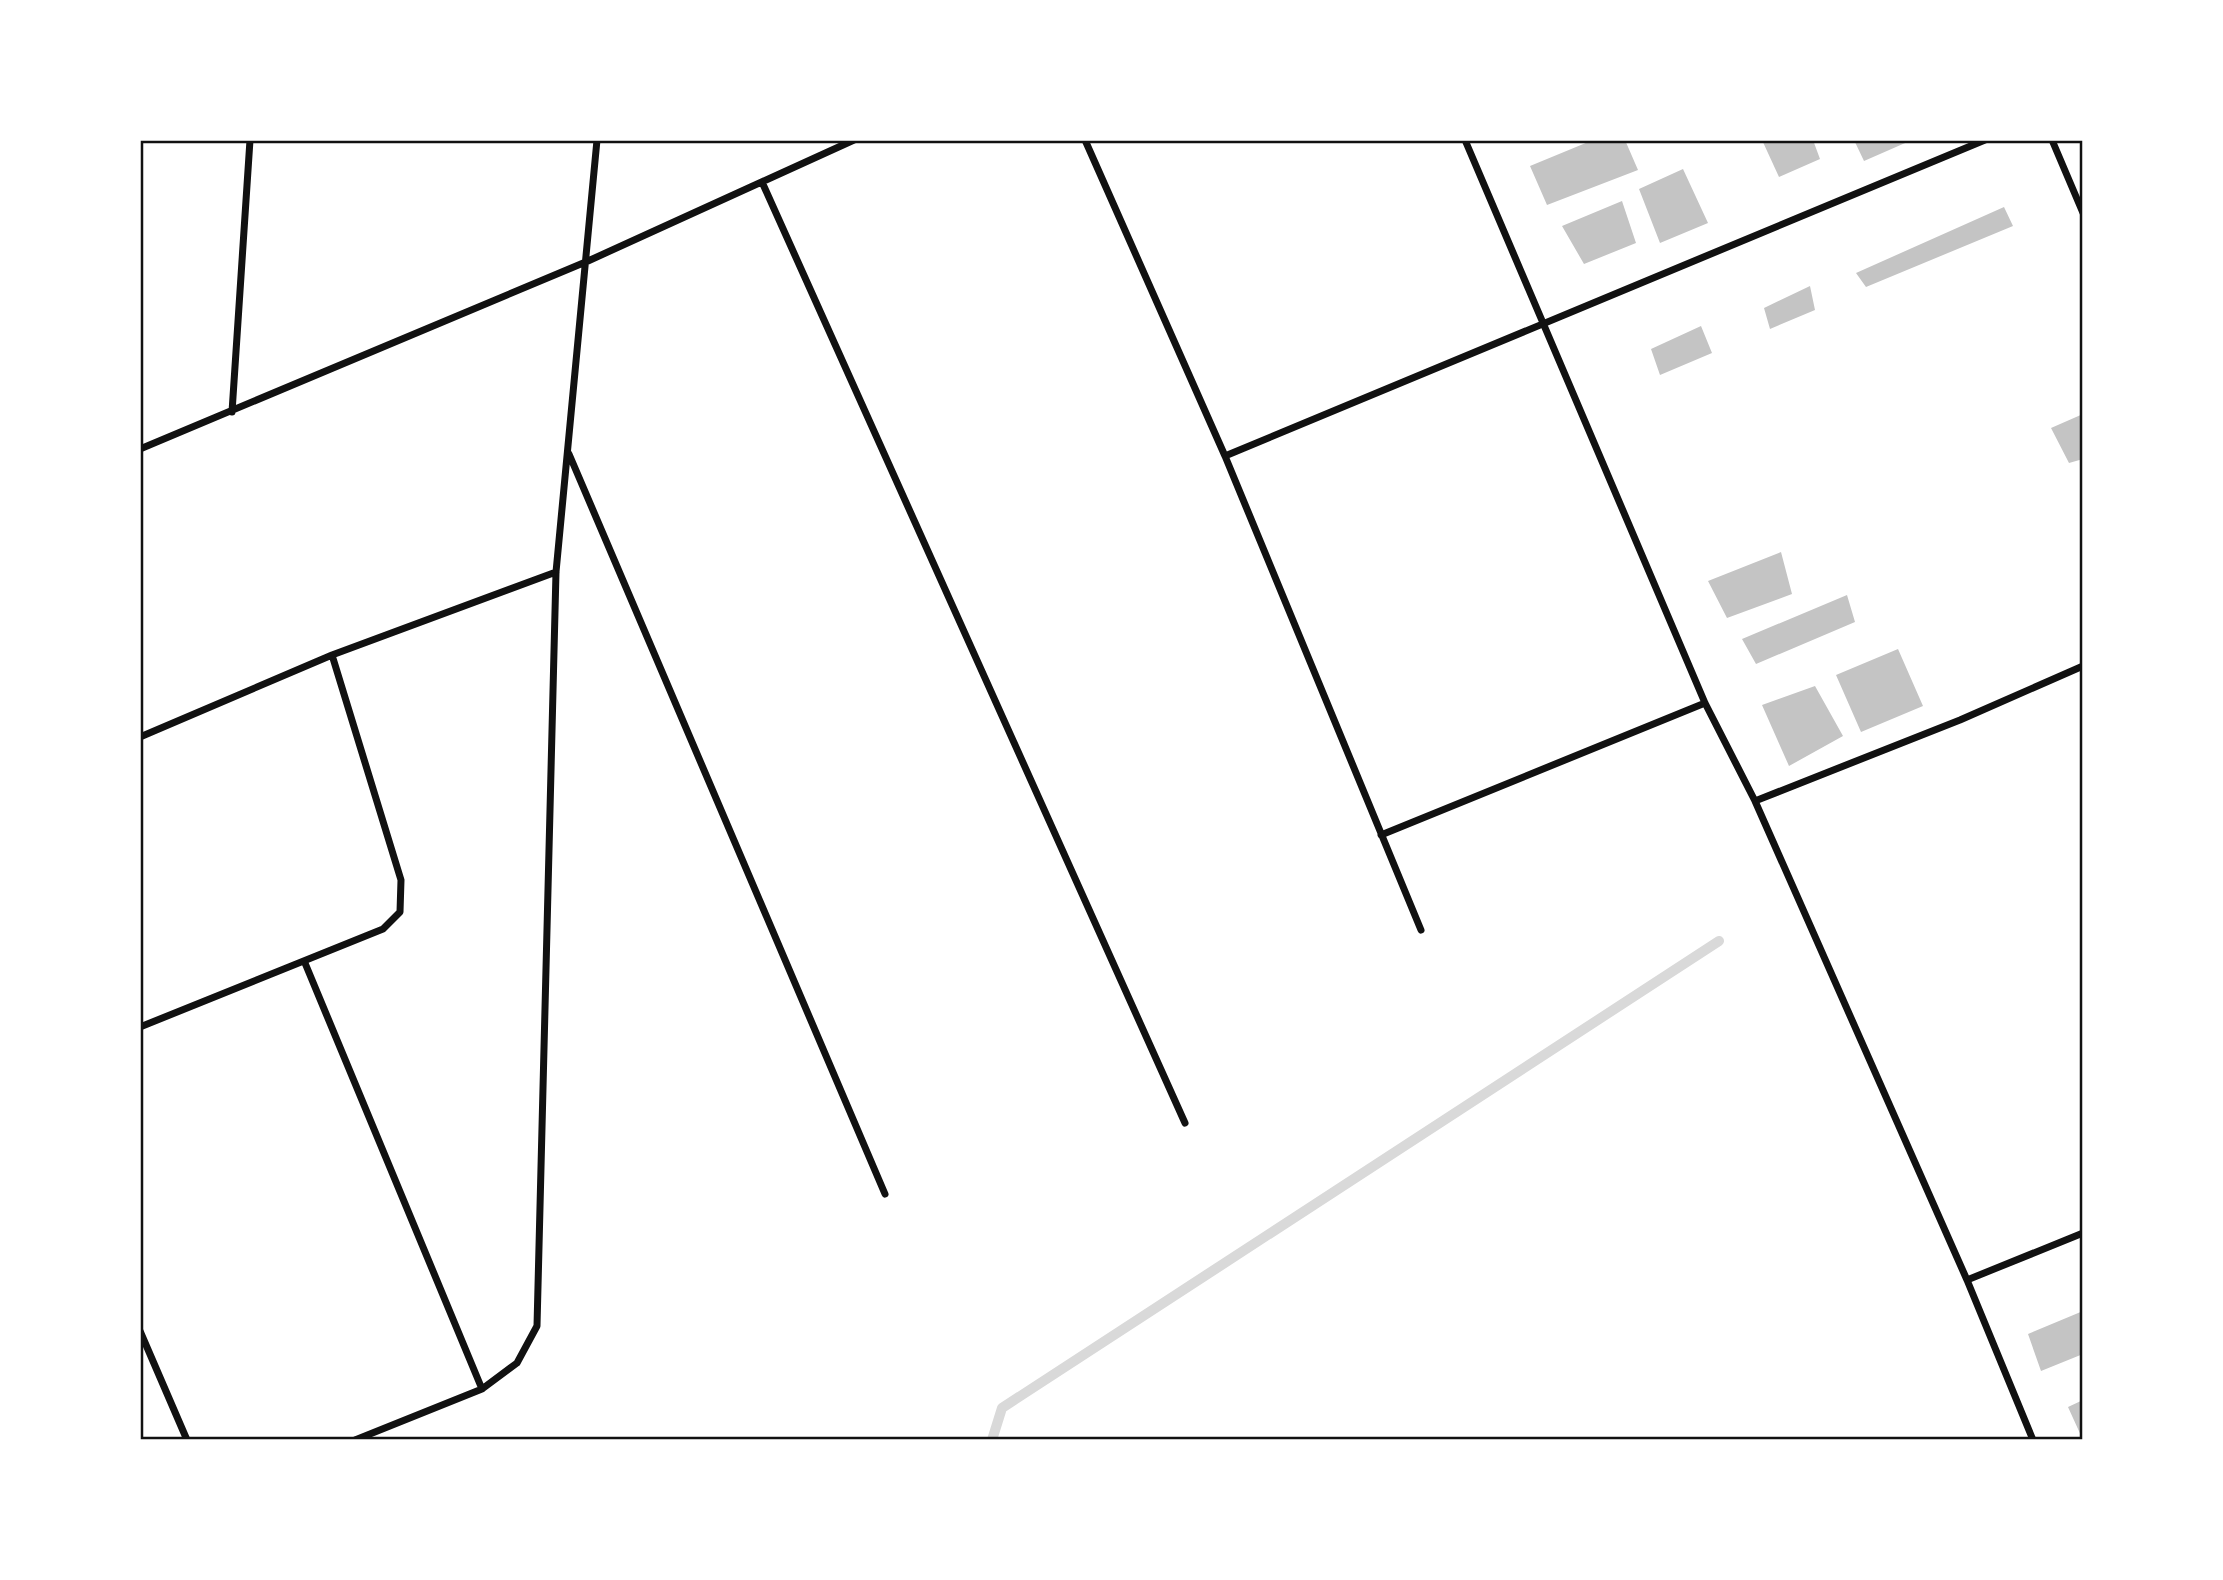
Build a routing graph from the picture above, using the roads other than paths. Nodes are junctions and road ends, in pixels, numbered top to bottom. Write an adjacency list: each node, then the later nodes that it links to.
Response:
1 (250, 140): 12 (street)
2 (597, 140): 10 (street)
3 (855, 140): 8 (street)
4 (1085, 140): 15 (street)
5 (1465, 140): 11 (street)
6 (1985, 140): 11 (street)
7 (2052, 140): 9 (street)
8 (762, 181): 10 (street); 26 (street)
9 (2083, 213)
10 (588, 261): 12 (street); 14 (street)
11 (1543, 325): 15 (street); 19 (street)
12 (232, 412): 13 (street)
13 (140, 449)
14 (569, 453): 16 (street); 27 (street)
15 (1225, 456): 22 (street)
16 (556, 572): 17 (street); 31 (street)
17 (332, 655): 20 (street); 24 (street)
18 (2083, 666): 21 (street)
19 (1705, 702): 21 (street); 22 (street)
20 (140, 737)
21 (1755, 801): 29 (street)
22 (1381, 835): 23 (street)
23 (1422, 930)
24 (305, 963): 25 (street); 31 (street)
25 (140, 1027)
26 (1185, 1123)
27 (885, 1194)
28 (2083, 1233): 29 (street)
29 (1967, 1280): 34 (street)
30 (140, 1331): 32 (street)
31 (482, 1389): 33 (street)
32 (187, 1440)
33 (355, 1440)
34 (2033, 1440)

